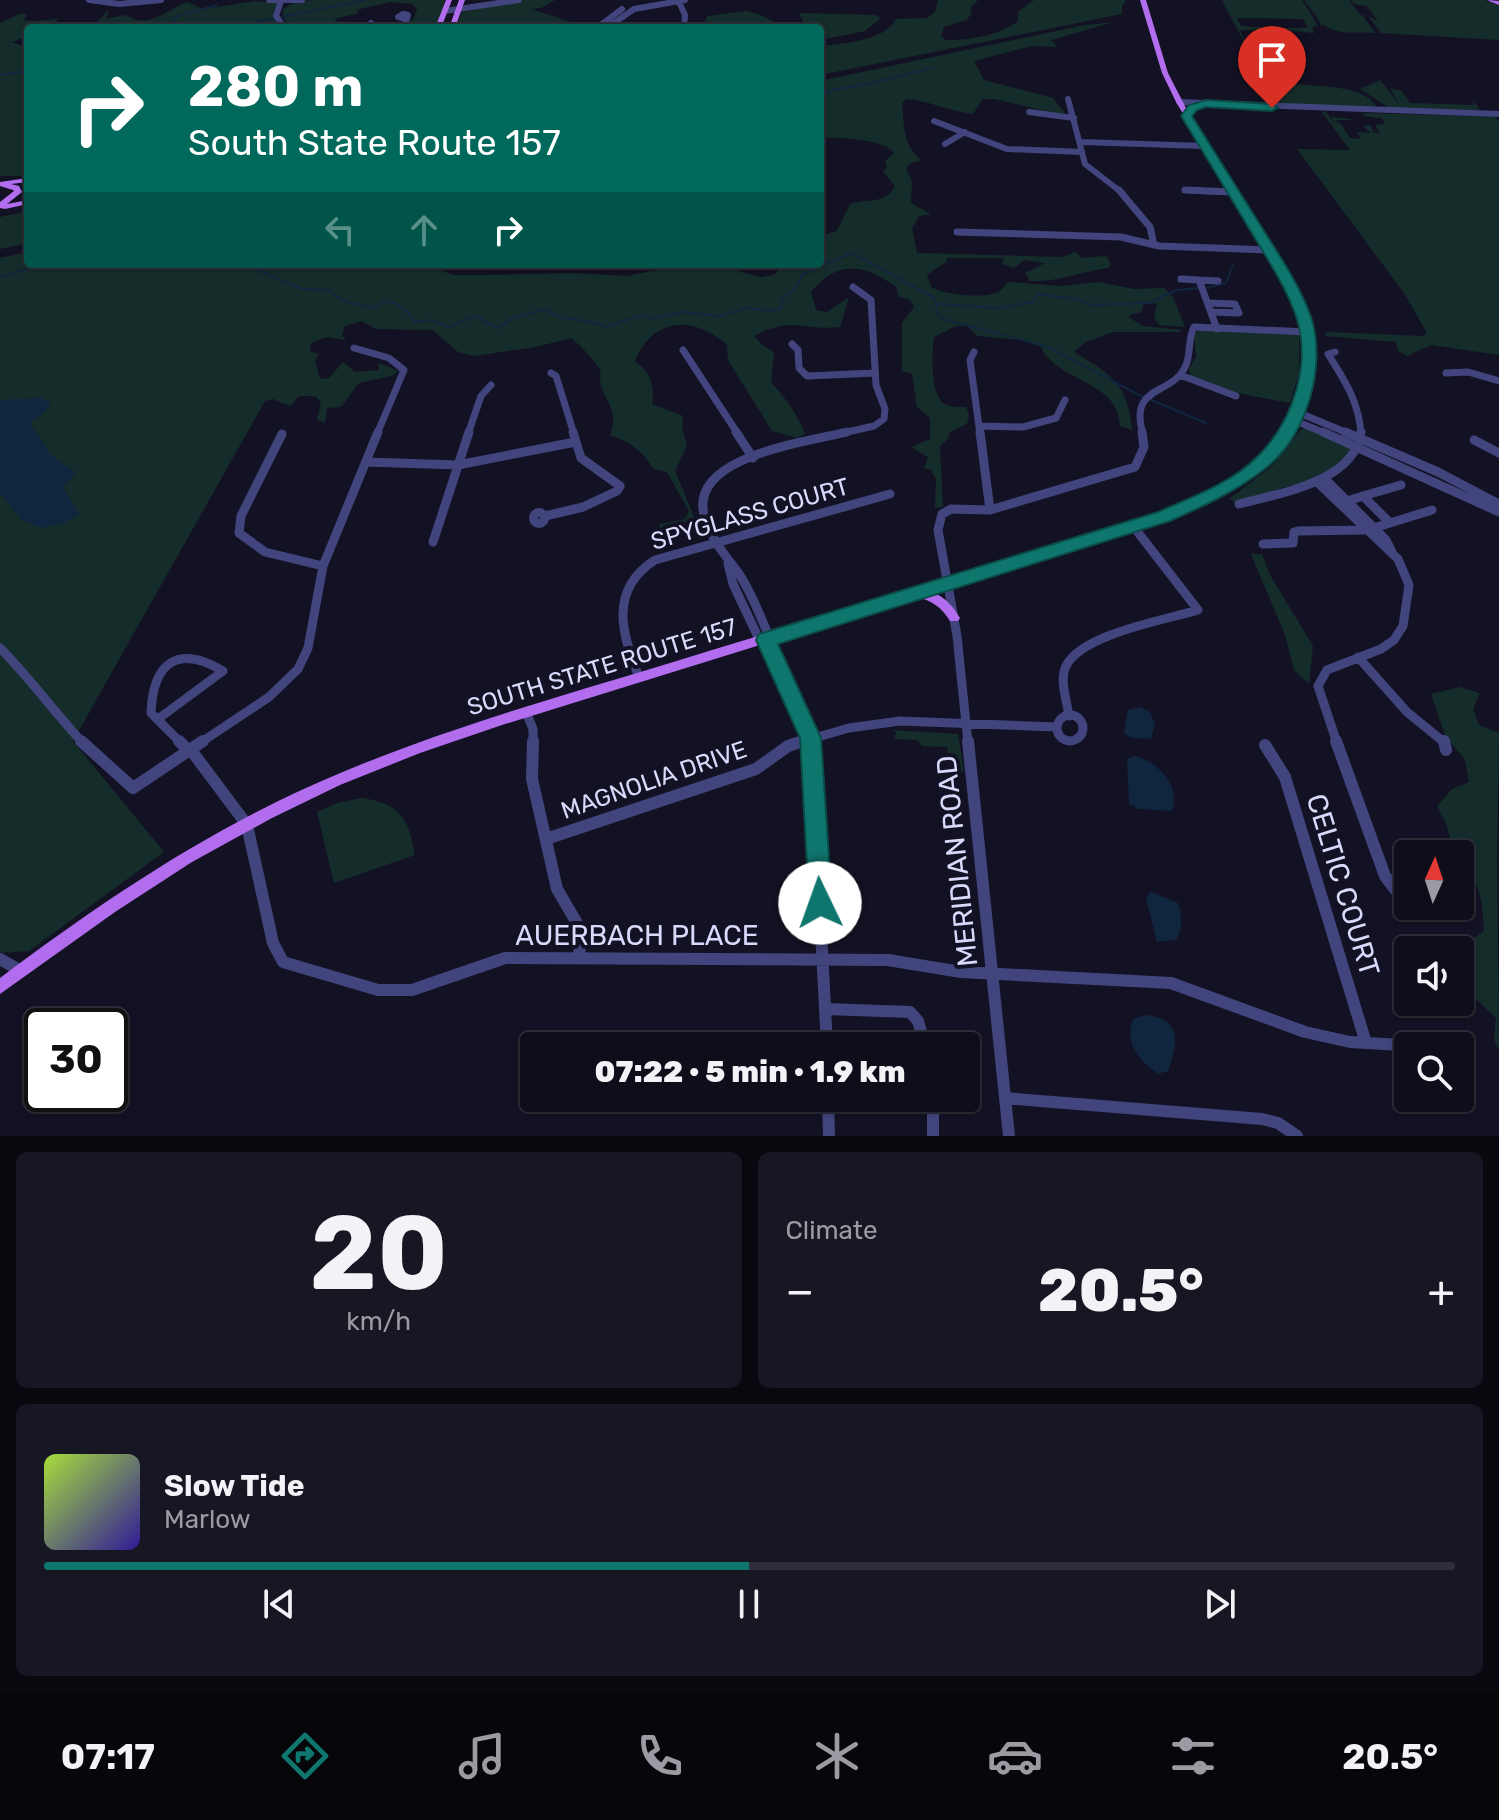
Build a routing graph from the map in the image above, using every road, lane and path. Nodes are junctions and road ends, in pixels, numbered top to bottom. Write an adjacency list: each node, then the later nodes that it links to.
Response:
1 (89, 0): 2 (street)
2 (161, 0)
3 (269, 0): 13 (street)
4 (302, 0): 13 (street)
5 (449, 0): 15 (main road)
6 (462, 0): 16 (main road)
7 (519, 0): 16 (street)
8 (652, 0): 22 (street)
9 (678, 0): 10 (street); 23 (street); 24 (street)
10 (685, 0)
11 (1143, 0): 26 (main road, SOUTH STATE ROUTE 157)
12 (1491, 0): 14 (main road)
13 (281, 1): 18 (street)
14 (1499, 3)
15 (445, 11): 16 (street); 20 (main road)
16 (458, 11): 21 (main road)
17 (407, 19): 19 (street)
18 (282, 24)
19 (404, 24)
20 (440, 24)
21 (453, 24)
22 (602, 24)
23 (613, 24)
24 (684, 24)
25 (1068, 99): 31 (street)
26 (1179, 102): 27 (street); 30 (main road, SOUTH STATE ROUTE 157)
27 (1206, 104): 29 (street); 30 (main road)
28 (1029, 112): 31 (street)
29 (1499, 114)
30 (1187, 116): 36 (main road, SOUTH STATE ROUTE 157)
31 (1074, 118): 34 (street)
32 (934, 121): 33 (street)
33 (965, 132): 35 (street); 37 (street)
34 (1081, 142): 36 (street); 37 (street)
35 (945, 144)
36 (1204, 146): 41 (main road, SOUTH STATE ROUTE 157)
37 (1082, 152): 45 (street)
38 (24, 181): 39 (main road)
39 (0, 184): 43 (main road)
40 (1185, 190): 41 (street)
41 (1232, 192): 46 (main road, SOUTH STATE ROUTE 157)
42 (24, 203): 43 (main road)
43 (0, 207)
44 (957, 232): 45 (street)
45 (1154, 245): 46 (street)
46 (1269, 250): 54 (main road, SOUTH STATE ROUTE 157)
47 (1181, 279): 48 (street)
48 (1199, 280): 49 (street); 51 (street)
49 (1218, 281)
50 (853, 287): 61 (street)
51 (1208, 303): 52 (street); 52 (street)
52 (1211, 312): 53 (street)
53 (1217, 329): 54 (street); 63 (street)
54 (1307, 332): 68 (main road, SOUTH STATE ROUTE 157)
55 (792, 344): 61 (street)
56 (354, 348): 76 (street)
57 (683, 350): 75 (street)
58 (974, 352): 69 (street)
59 (1335, 352): 73 (street)
60 (551, 373): 72 (street)
61 (875, 373): 75 (street)
62 (1446, 373): 64 (street)
63 (1180, 375): 66 (street); 88 (street)
64 (1499, 381)
65 (491, 385): 77 (street)
66 (1236, 396)
67 (1065, 400): 69 (street)
68 (1295, 416): 73 (street); 95 (main road, SOUTH STATE ROUTE 157)
69 (979, 426): 88 (street)
70 (282, 434): 99 (street)
71 (1474, 440): 74 (street)
72 (575, 442): 77 (street); 92 (street)
73 (1360, 443): 78 (street); 79 (street); 80 (street)
74 (1499, 453)
75 (753, 458): 97 (street)
76 (366, 462): 77 (street); 99 (street)
77 (458, 465): 96 (street)
78 (1424, 468): 79 (street); 82 (street)
79 (1417, 476): 82 (street)
80 (1320, 480): 85 (street); 86 (street); 93 (street)
81 (1401, 485): 84 (street)
82 (1458, 490): 87 (street); 91 (street)
83 (890, 494): 97 (street, SPYGLASS COURT)
84 (1363, 496): 85 (street); 89 (street)
85 (1347, 501): 93 (street)
86 (1239, 504)
87 (1499, 504)
88 (990, 510): 100 (street, MERIDIAN ROAD)
89 (1377, 510): 93 (street); 94 (street)
90 (1432, 510): 94 (street)
91 (1499, 512)
92 (545, 516)
93 (1365, 523): 94 (street); 98 (street); 105 (street)
94 (1390, 523)
95 (1133, 526): 100 (main road, SOUTH STATE ROUTE 157); 108 (street)
96 (433, 542)
97 (716, 543): 103 (street); 106 (street, SPYGLASS COURT)
98 (1263, 544)
99 (323, 566): 114 (street)
100 (947, 582): 101 (main road, SOUTH STATE ROUTE 157); 102 (street, MERIDIAN ROAD)
101 (912, 593): 102 (main road); 103 (main road, SOUTH STATE ROUTE 157)
102 (954, 618): 110 (street, MERIDIAN ROAD)
103 (765, 640): 106 (main road, SOUTH STATE ROUTE 157); 112 (street)
104 (0, 648): 114 (street)
105 (1358, 657): 115 (street); 118 (street)
106 (639, 677): 107 (main road, SOUTH STATE ROUTE 157)
107 (526, 712): 116 (main road, SOUTH STATE ROUTE 157); 117 (street)
108 (1069, 716): 111 (street); 111 (street)
109 (158, 719): 109 (street); 114 (street)
110 (966, 725): 111 (street, MAGNOLIA DRIVE); 112 (street, MAGNOLIA DRIVE); 123 (street, MERIDIAN ROAD)
111 (1056, 727)
112 (811, 738): 117 (street, MAGNOLIA DRIVE); 121 (street)
113 (1265, 745): 128 (street, CELTIC COURT)
114 (190, 750): 116 (street)
115 (1446, 750)
116 (247, 825): 119 (street, AUERBACH PLACE); 122 (main road, SOUTH STATE ROUTE 157)
117 (546, 839): 119 (street)
118 (1394, 888)
119 (579, 958): 121 (street, AUERBACH PLACE)
120 (0, 959): 122 (street)
121 (823, 959): 123 (street, AUERBACH PLACE); 125 (street)
122 (21, 971): 124 (main road, SOUTH STATE ROUTE 157)
123 (993, 973): 128 (street, AUERBACH PLACE); 130 (street, MERIDIAN ROAD)
124 (0, 987)
125 (826, 1009): 126 (street); 127 (street)
126 (827, 1032)
127 (921, 1032)
128 (1366, 1043): 129 (street, AUERBACH PLACE)
129 (1394, 1045)
130 (1005, 1098): 135 (street, MERIDIAN ROAD); 136 (street)
131 (828, 1112): 133 (street)
132 (933, 1112): 134 (street)
133 (829, 1136)
134 (933, 1136)
135 (1009, 1136)
136 (1297, 1136)

